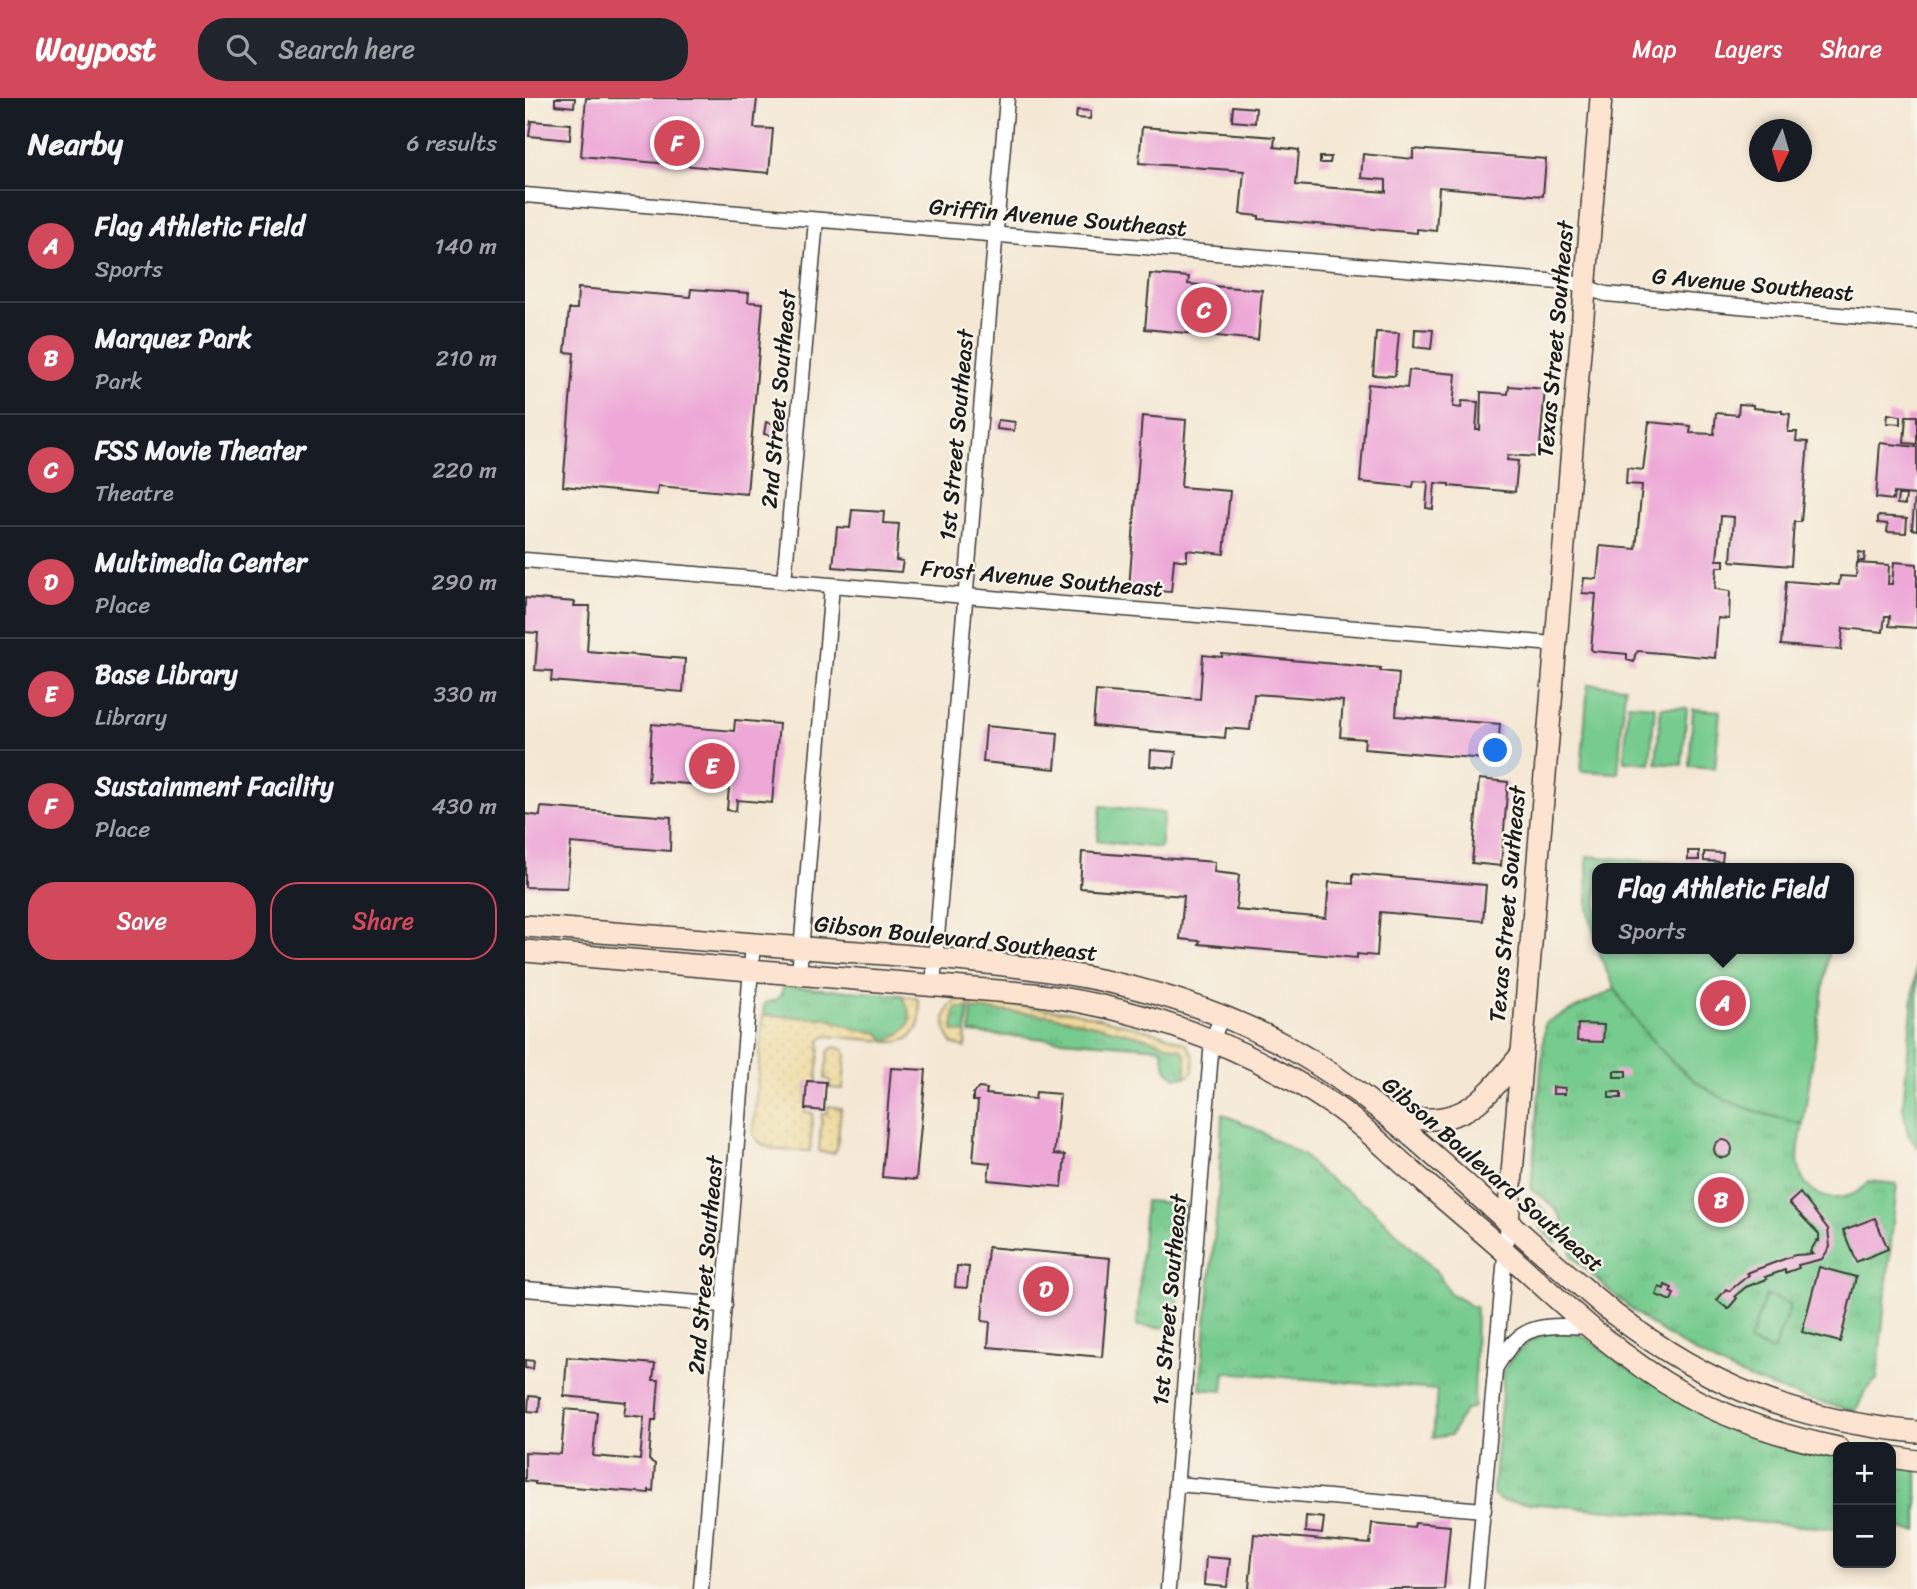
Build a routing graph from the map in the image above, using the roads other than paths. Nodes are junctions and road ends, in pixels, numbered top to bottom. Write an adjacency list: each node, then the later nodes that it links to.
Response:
1 (1007, 98): 5 (street, 1st Street Southeast)
2 (1601, 98): 6 (main road, Texas Street Southeast)
3 (525, 195): 4 (street, Griffin Avenue Southeast)
4 (815, 220): 5 (street, Griffin Avenue Southeast); 9 (street, 2nd Street Southeast)
5 (995, 234): 6 (street, Griffin Avenue Southeast); 11 (street, 1st Street Southeast)
6 (1586, 287): 7 (street, G Avenue Southeast); 12 (main road, Texas Street Southeast)
7 (1917, 322)
8 (525, 560): 9 (street, Frost Avenue Southeast)
9 (784, 582): 10 (street, Frost Avenue Southeast)
10 (832, 586): 11 (street, Frost Avenue Southeast); 15 (street)
11 (966, 594): 12 (street, Frost Avenue Southeast); 17 (street, 1st Street Southeast)
12 (1555, 644): 23 (main road, Texas Street Southeast)
13 (525, 926): 14 (main road, Gibson Boulevard Southeast)
14 (753, 944): 15 (main road, Gibson Boulevard Southeast); 18 (street, 2nd Street Southeast)
15 (801, 948): 17 (main road, Gibson Boulevard Southeast); 19 (street)
16 (525, 951): 18 (main road, Gibson Boulevard Southeast)
17 (935, 958): 20 (street, 1st Street Southeast); 21 (main road, Gibson Boulevard Southeast)
18 (751, 970): 19 (main road, Gibson Boulevard Southeast); 28 (street, 2nd Street Southeast)
19 (799, 974): 20 (main road, Gibson Boulevard Southeast)
20 (933, 985): 22 (main road, Gibson Boulevard Southeast)
21 (1222, 1016): 22 (street, 1st Street Southeast); 24 (main road, Gibson Boulevard Southeast)
22 (1212, 1040): 26 (main road, Gibson Boulevard Southeast); 35 (street, 1st Street Southeast)
23 (1521, 1055): 24 (main road); 25 (main road, Texas Street Southeast)
24 (1389, 1115): 25 (main road, Gibson Boulevard Southeast)
25 (1508, 1222): 26 (street, Texas Street Southeast); 31 (main road, Gibson Boulevard Southeast)
26 (1505, 1252): 29 (main road, Gibson Boulevard Southeast); 30 (street, Texas Street Southeast)
27 (525, 1289): 28 (street)
28 (725, 1305): 37 (street, 2nd Street Southeast)
29 (1590, 1327): 30 (street); 32 (main road, Gibson Boulevard Southeast)
30 (1496, 1368): 36 (street, Texas Street Southeast)
31 (1917, 1432)
32 (1833, 1447)
33 (1896, 1458): 34 (main road)
34 (1917, 1461)
35 (1177, 1484): 36 (street); 38 (street, 1st Street Southeast)
36 (1484, 1510): 39 (street, Texas Street Southeast)
37 (701, 1589)
38 (1168, 1589)
39 (1476, 1589)

